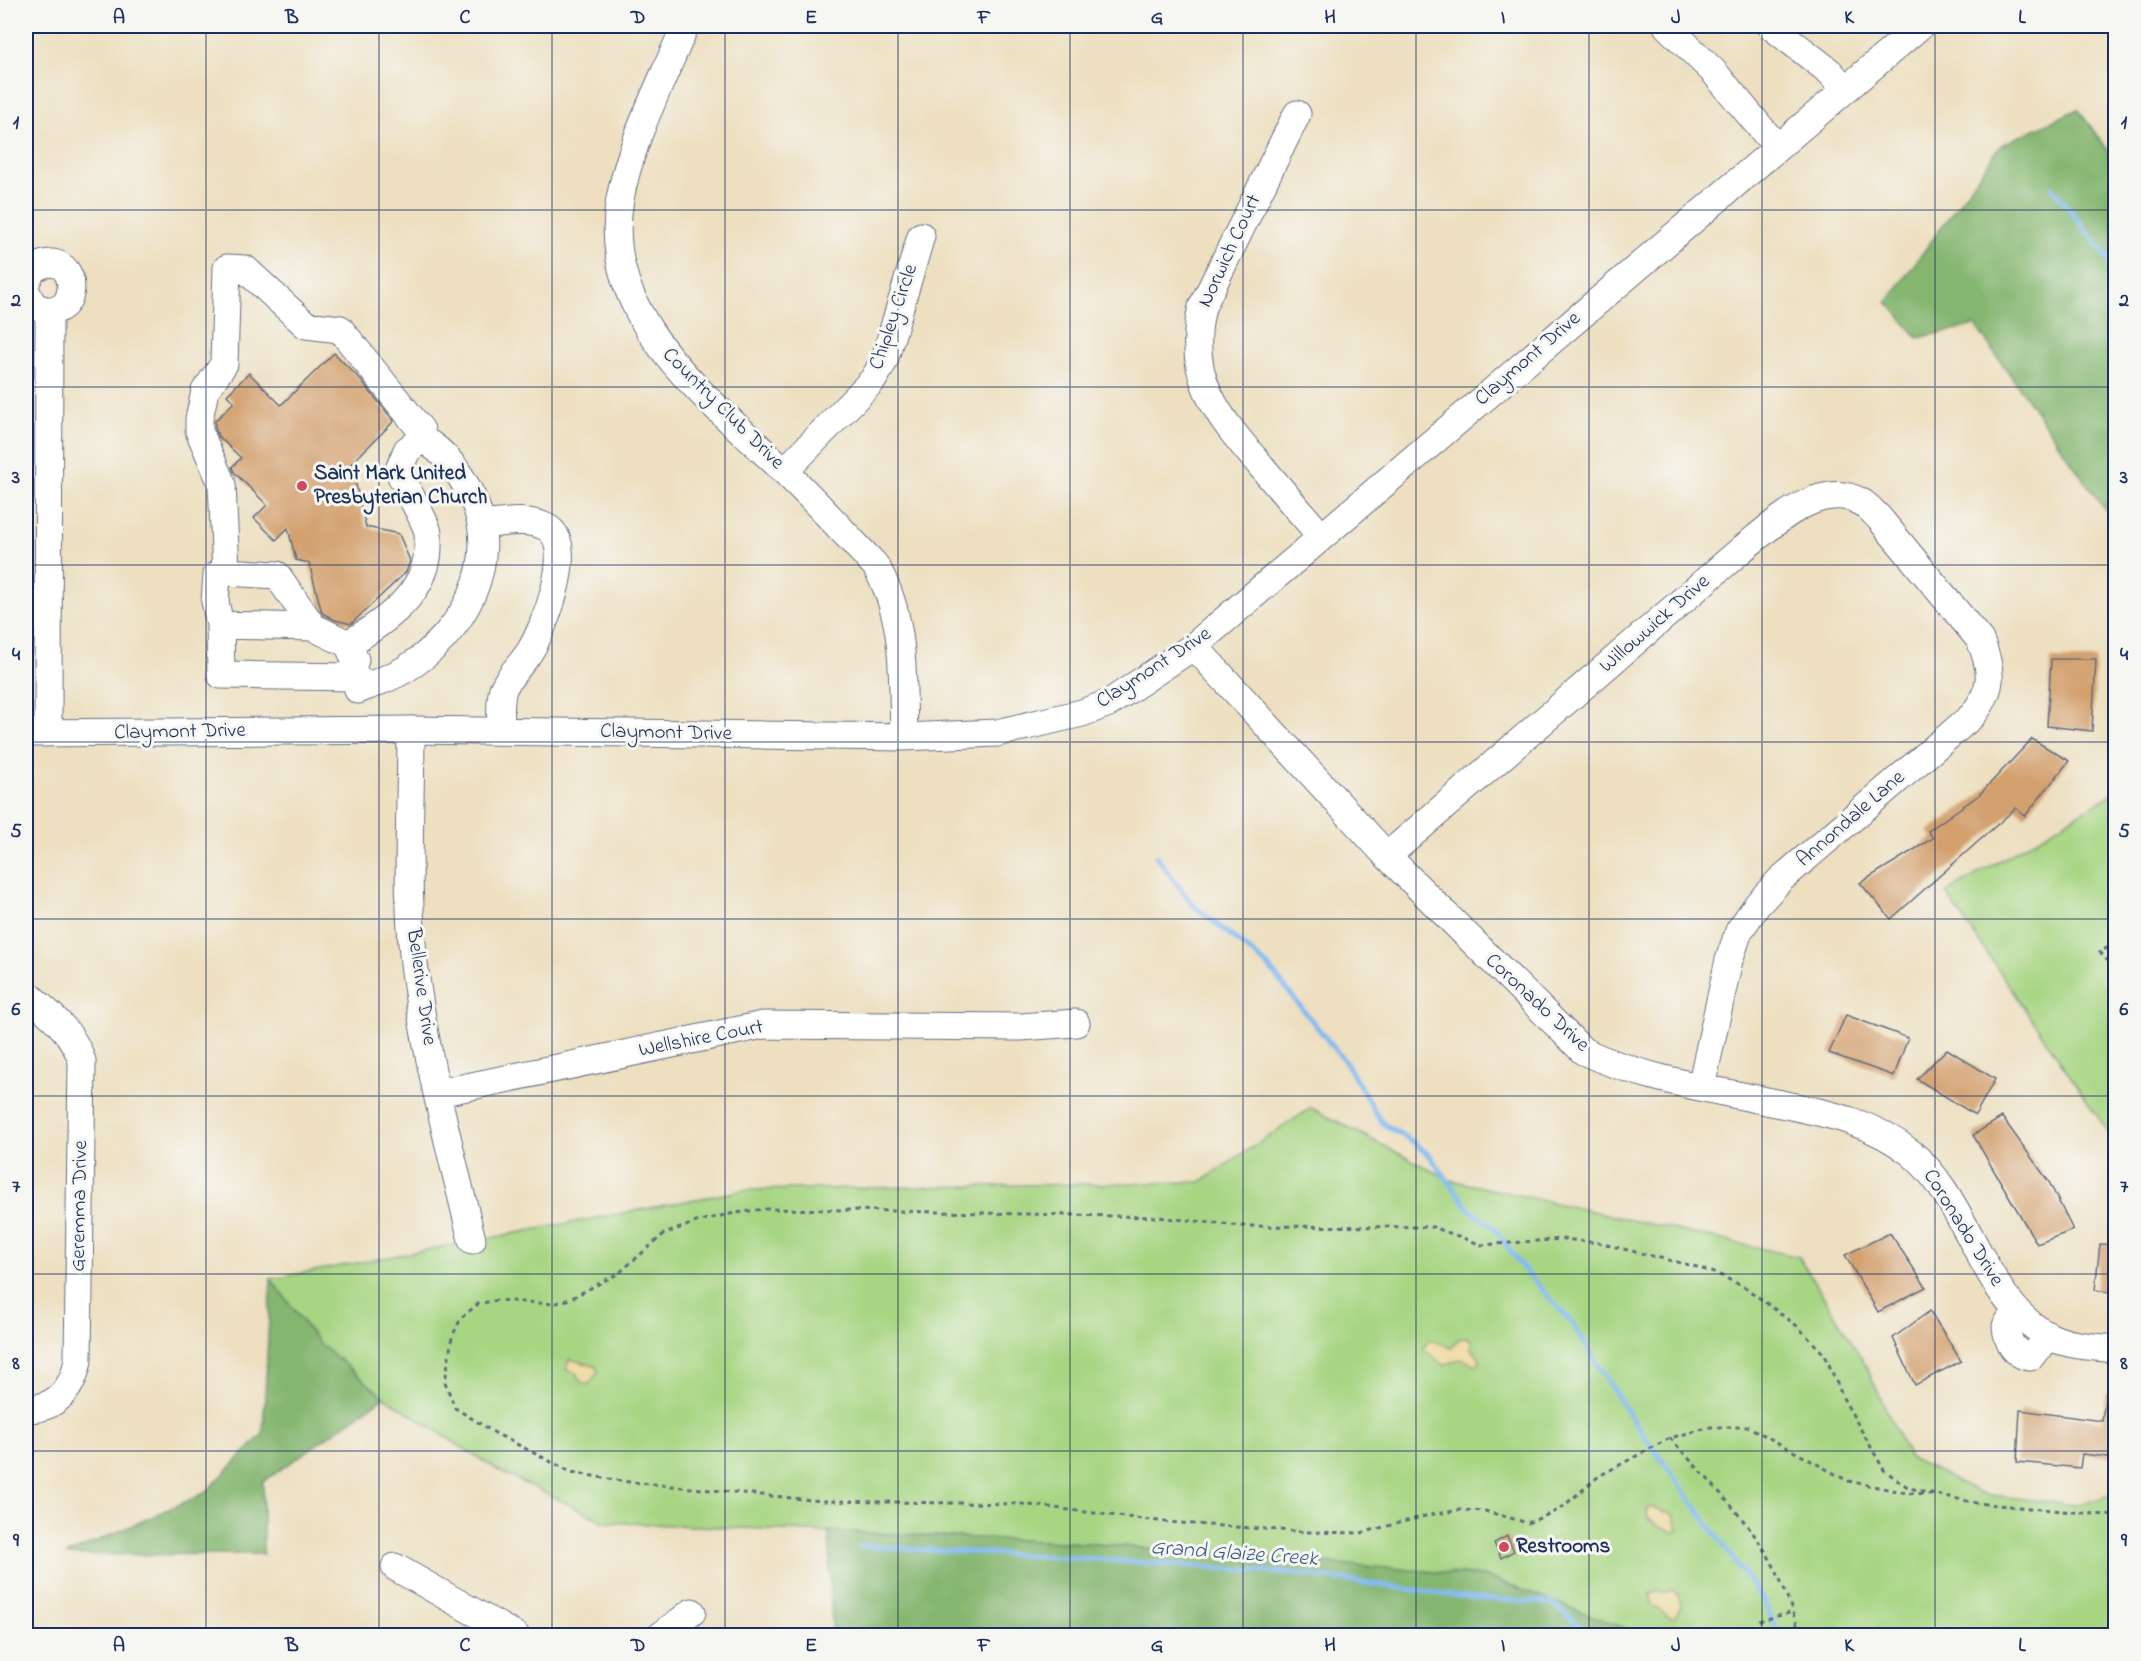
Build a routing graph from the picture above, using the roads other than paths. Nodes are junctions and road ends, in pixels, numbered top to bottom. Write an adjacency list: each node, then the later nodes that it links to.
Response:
1 (685, 26): 13 (street, Country Club Drive)
2 (1667, 26): 7 (street)
3 (1771, 26): 5 (street)
4 (1920, 26): 5 (street, Claymont Drive)
5 (1845, 89): 7 (street, Claymont Drive)
6 (1298, 114): 15 (street, Norwich Court)
7 (1776, 146): 15 (street, Claymont Drive)
8 (921, 236): 13 (street, Chipley Circle)
9 (26, 282): 11 (street)
10 (26, 291): 11 (street)
11 (49, 310): 26 (street)
12 (417, 427): 14 (street); 16 (street); 20 (street)
13 (785, 471): 27 (street, Country Club Drive)
14 (482, 525): 22 (street); 25 (street)
15 (1321, 536): 21 (street, Claymont Drive)
16 (226, 572): 18 (street); 19 (street)
17 (1930, 580): 28 (street, Willowwick Drive); 31 (street, Annondale Lane)
18 (220, 625): 19 (street); 22 (street)
19 (313, 627): 20 (street)
20 (348, 644): 22 (street)
21 (1194, 646): 27 (street, Claymont Drive); 28 (street, Coronado Drive)
22 (358, 684): 23 (street)
23 (359, 730): 24 (street, Claymont Drive); 26 (street, Claymont Drive)
24 (411, 730): 25 (street, Claymont Drive); 32 (street, Bellerive Drive)
25 (501, 731): 27 (street, Claymont Drive)
26 (37, 733)
27 (904, 737)
28 (1387, 856): 31 (street, Coronado Drive)
29 (26, 993): 35 (street, Geremma Drive)
30 (1076, 1023): 32 (street, Wellshire Court)
31 (1701, 1087): 34 (street, Coronado Drive)
32 (438, 1093): 33 (street, Bellerive Drive)
33 (472, 1240)
34 (2115, 1349)
35 (26, 1409)
36 (395, 1567): 38 (street)
37 (692, 1612): 39 (street)
38 (516, 1635)
39 (660, 1635)

